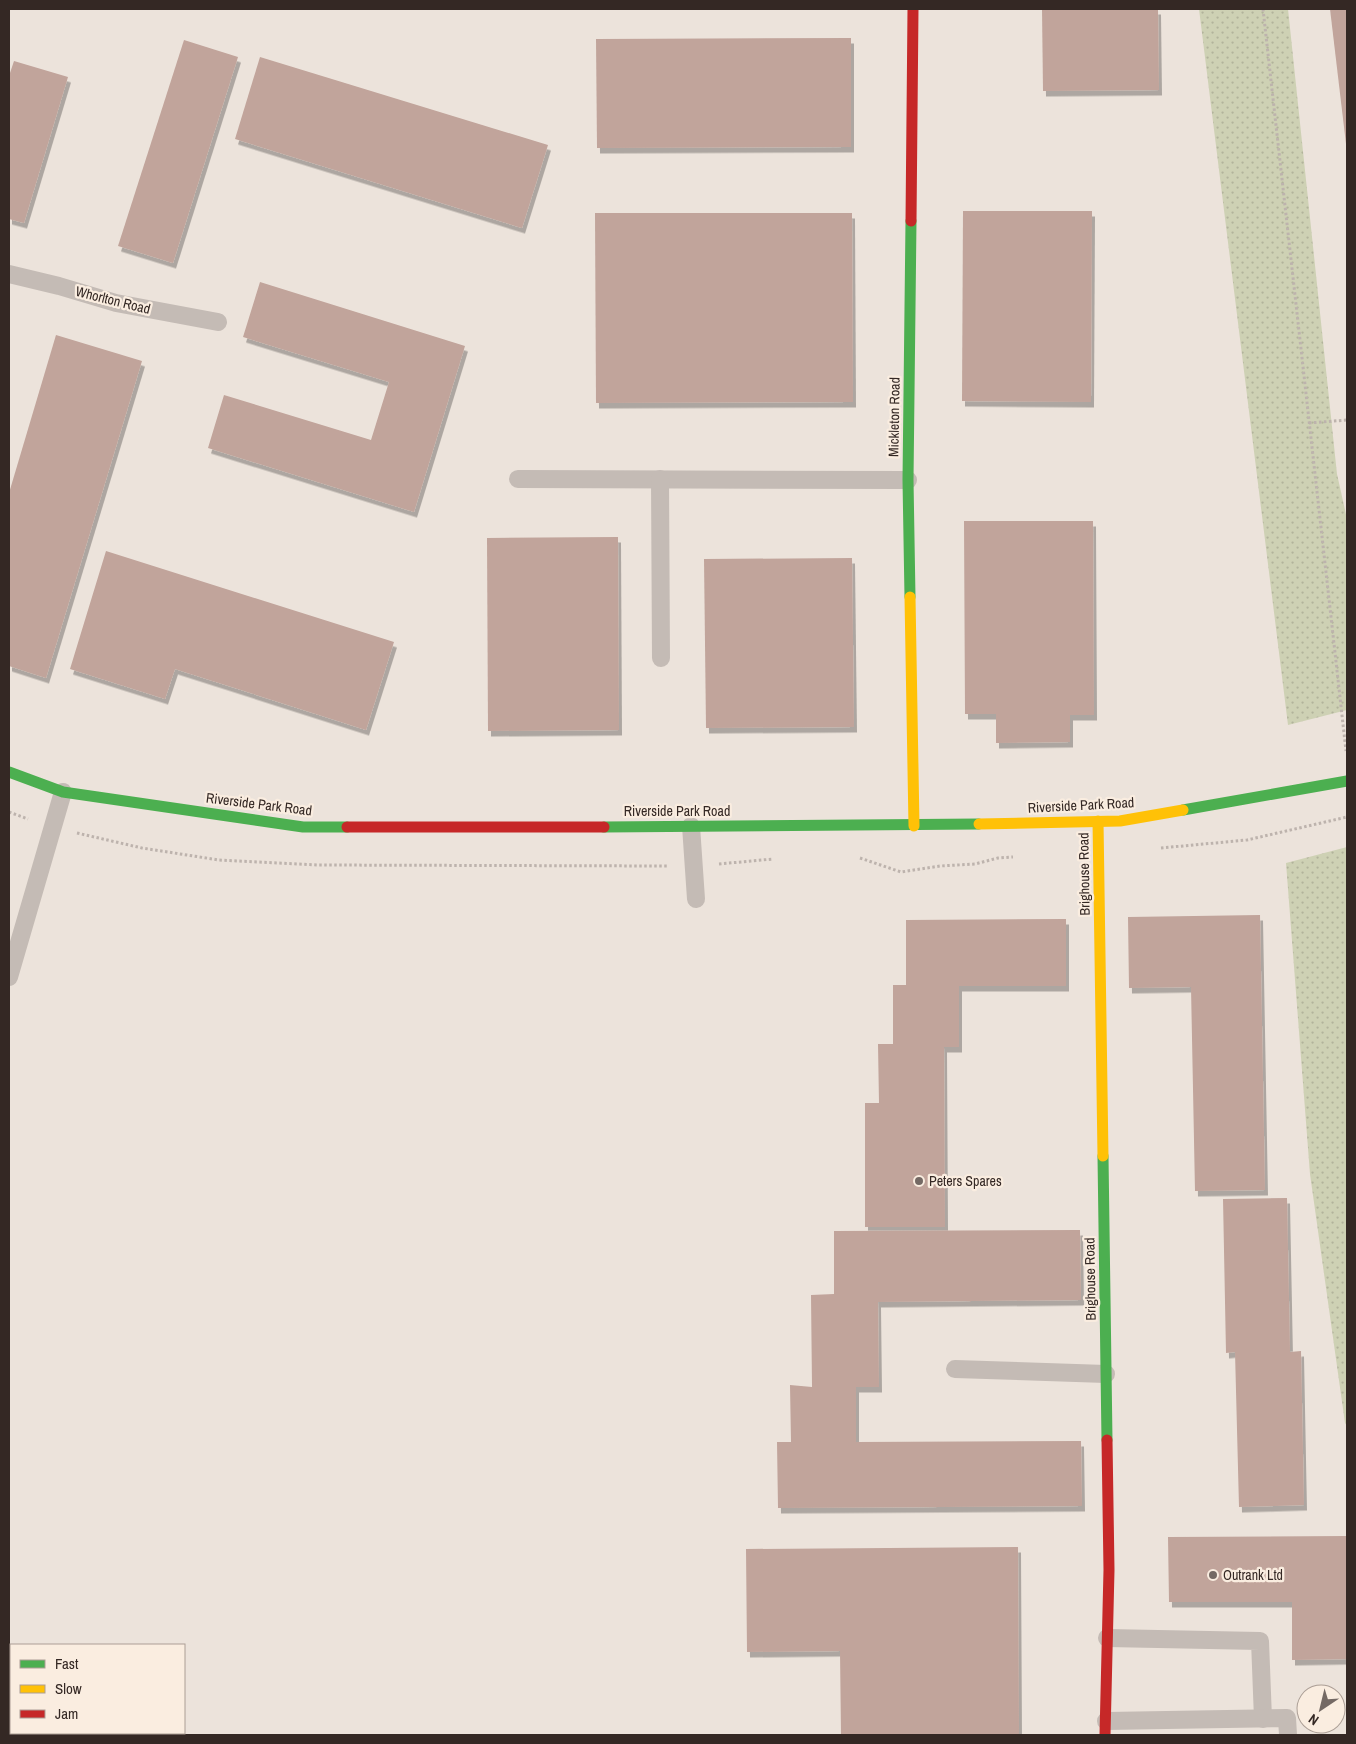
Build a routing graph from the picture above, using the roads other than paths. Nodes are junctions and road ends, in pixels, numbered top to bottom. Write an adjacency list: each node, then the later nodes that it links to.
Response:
1 (914, 9): 6 (street, Mickleton Road)
2 (9, 274): 3 (lane, Whorlton Road)
3 (218, 322)
4 (518, 479): 5 (lane)
5 (660, 479): 6 (lane); 7 (lane)
6 (908, 480): 13 (street, Mickleton Road)
7 (661, 658)
8 (9, 772): 10 (street, Riverside Park Road)
9 (1347, 781): 11 (street, Riverside Park Road)
10 (63, 792): 12 (street, Riverside Park Road); 15 (lane)
11 (1098, 821): 13 (street, Riverside Park Road); 17 (street, Brighouse Road)
12 (691, 826): 13 (street, Riverside Park Road); 14 (lane)
13 (914, 826)
14 (696, 899)
15 (9, 977)
16 (955, 1369): 17 (lane)
17 (1106, 1374): 18 (street, Brighouse Road)
18 (1107, 1638): 19 (lane); 20 (street, Brighouse Road)
19 (1263, 1719): 20 (lane); 21 (lane)
20 (1105, 1728)
21 (1288, 1735)

